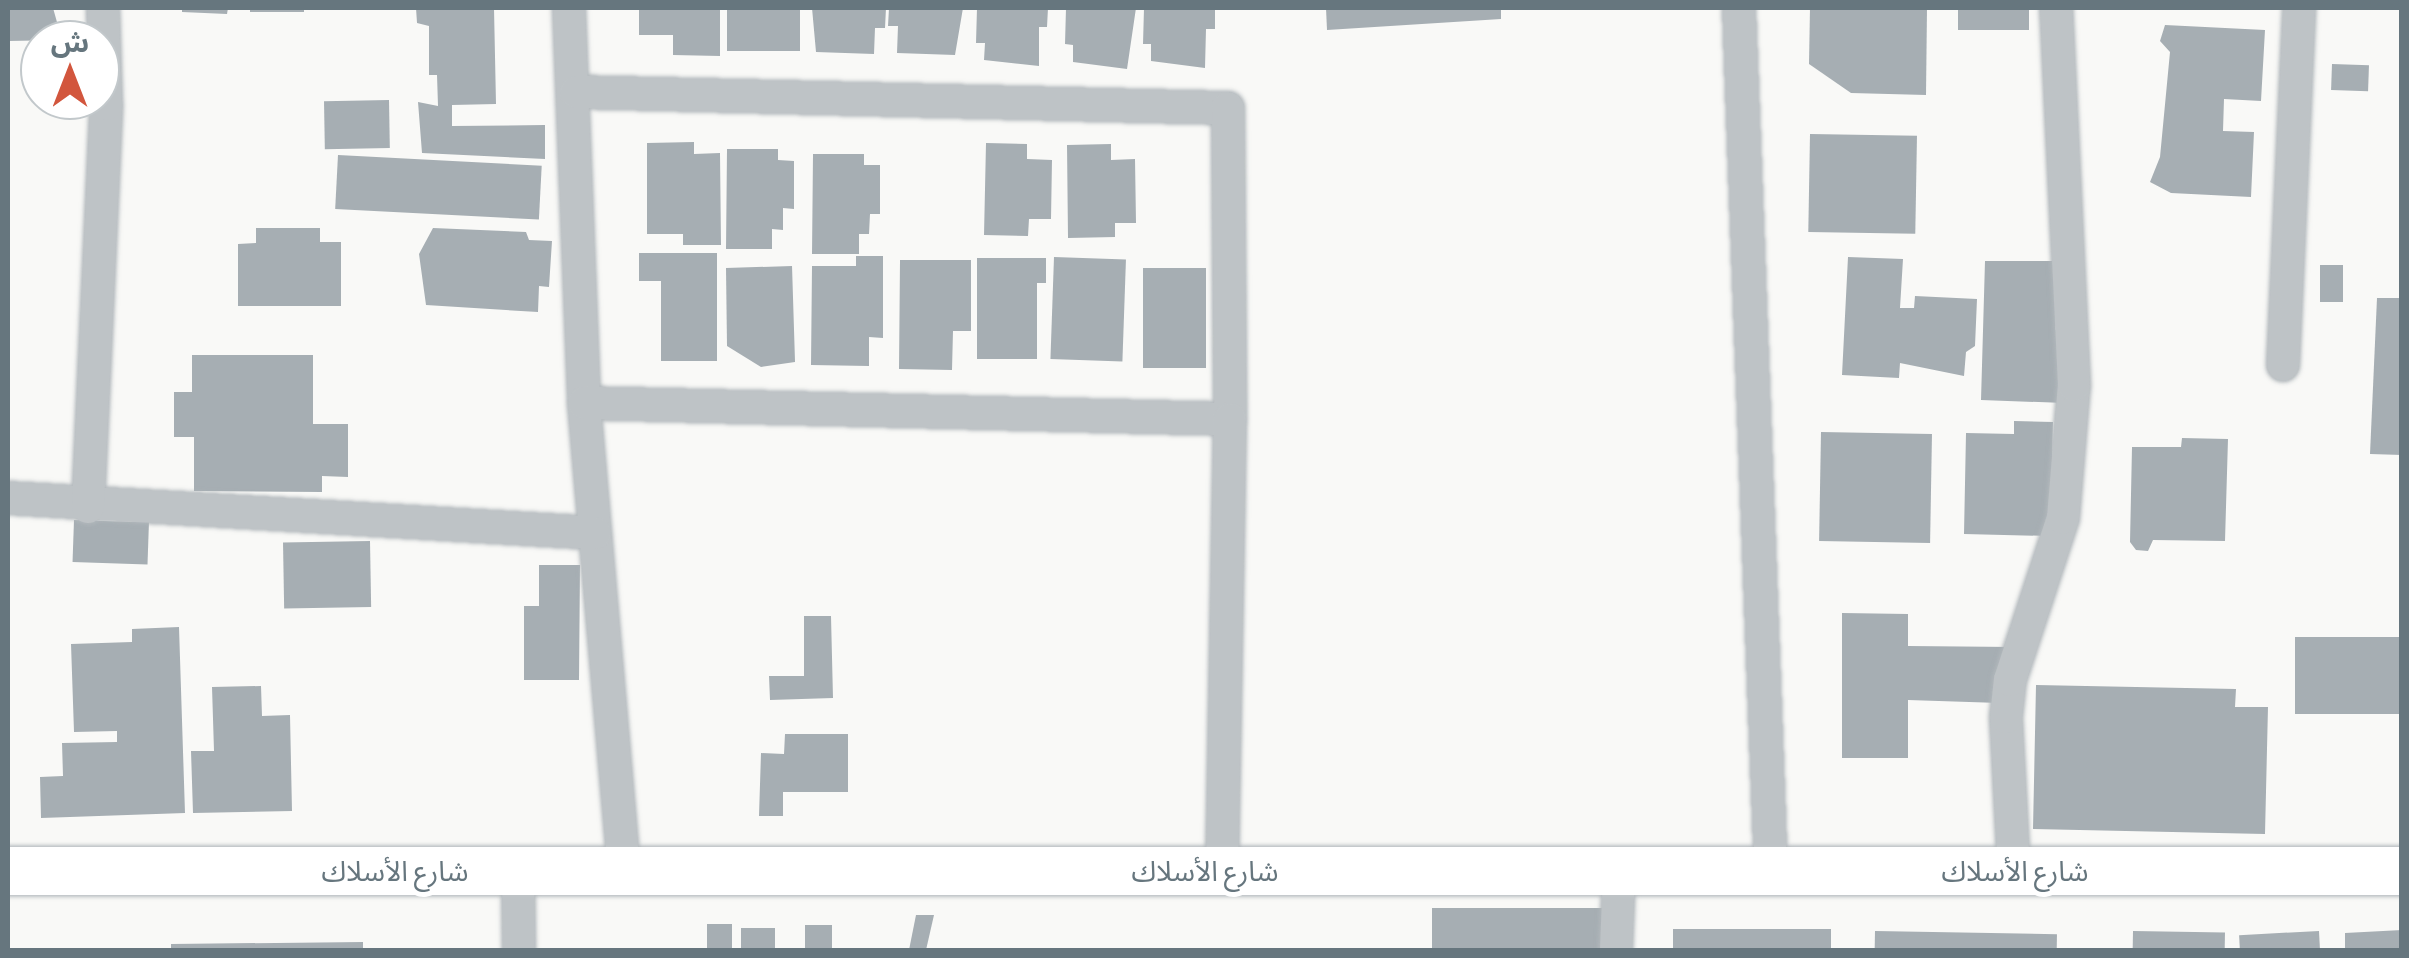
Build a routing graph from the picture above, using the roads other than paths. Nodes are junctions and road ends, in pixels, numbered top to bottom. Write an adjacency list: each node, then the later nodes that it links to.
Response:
1 (103, 8): 11 (street)
2 (568, 8): 6 (street)
3 (1739, 8): 18 (street)
4 (2056, 8): 19 (street)
5 (2299, 8): 7 (street)
6 (576, 92): 8 (street); 9 (street)
7 (2283, 364)
8 (584, 403): 9 (street); 12 (street)
9 (1230, 419): 16 (street)
10 (8, 498): 11 (street)
11 (88, 507): 12 (street)
12 (595, 533): 15 (street)
13 (8, 870): 14 (street, شارع الأسلاك)
14 (518, 870): 15 (street, شارع الأسلاك); 21 (street)
15 (624, 870): 16 (street, شارع الأسلاك)
16 (1222, 870): 17 (street, شارع الأسلاك)
17 (1619, 870): 18 (street, شارع الأسلاك); 22 (street)
18 (1771, 870): 19 (street, شارع الأسلاك)
19 (2014, 870): 20 (street, شارع الأسلاك)
20 (2402, 871)
21 (519, 950)
22 (1616, 950)

